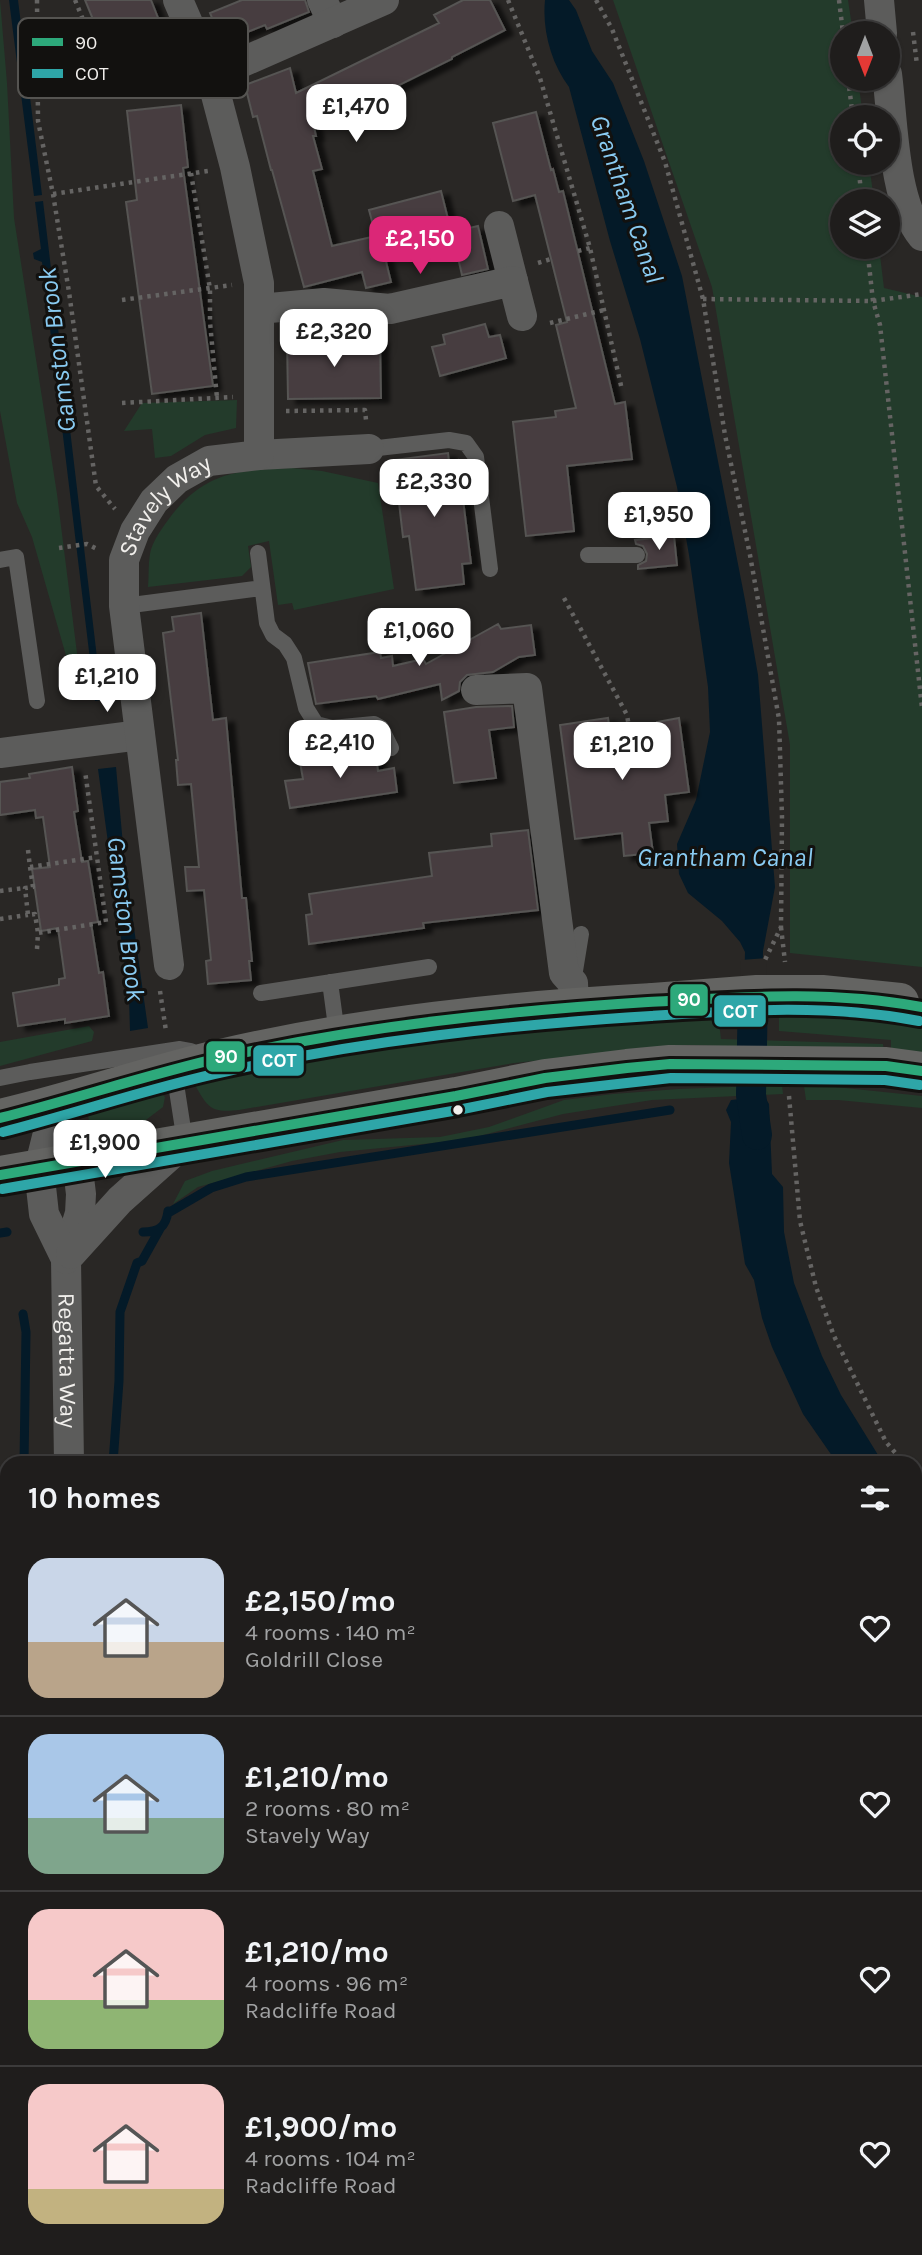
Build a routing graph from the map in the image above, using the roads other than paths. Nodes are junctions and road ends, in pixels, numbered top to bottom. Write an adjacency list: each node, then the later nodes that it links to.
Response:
1 (178, 0): 5 (street)
2 (384, 0): 4 (street)
3 (878, 0): 6 (street)
4 (327, 11): 7 (street)
5 (186, 18)
6 (881, 21)
7 (248, 55)
8 (889, 91): 11 (street)
9 (217, 98): 13 (street)
10 (499, 226): 12 (street)
11 (922, 236)
12 (513, 281): 13 (street); 14 (street)
13 (259, 296): 16 (street)
14 (522, 316)
15 (369, 449): 16 (street, Stavely Way); 21 (lane)
16 (258, 455): 23 (street, Stavely Way)
17 (258, 553): 22 (lane)
18 (588, 555): 19 (lane)
19 (637, 555)
20 (0, 560): 25 (lane)
21 (490, 569)
22 (262, 588): 23 (lane); 27 (lane)
23 (124, 606): 26 (street, Stavely Way)
24 (477, 690): 34 (street)
25 (37, 701)
26 (140, 735): 28 (street); 30 (street, Stavely Way)
27 (391, 748)
28 (0, 753)
29 (581, 934): 34 (lane)
30 (169, 965)
31 (429, 967): 32 (lane)
32 (330, 982): 33 (lane); 36 (lane)
33 (261, 993)
34 (573, 995): 35 (highway, bridge); 36 (highway)
35 (911, 1005)
36 (337, 1034): 37 (highway)
37 (222, 1057): 39 (highway); 40 (lane)
38 (904, 1069): 43 (highway)
39 (174, 1071): 41 (highway); 43 (lane)
40 (0, 1078)
41 (55, 1105): 42 (highway); 44 (street, Regatta Way); 45 (street, Regatta Way)
42 (0, 1118)
43 (186, 1142): 44 (highway); 47 (street)
44 (77, 1161): 45 (highway); 47 (street, Regatta Way)
45 (38, 1169): 46 (highway); 47 (street, Regatta Way)
46 (0, 1175)
47 (66, 1259): 48 (street, Regatta Way)
48 (69, 1456)

